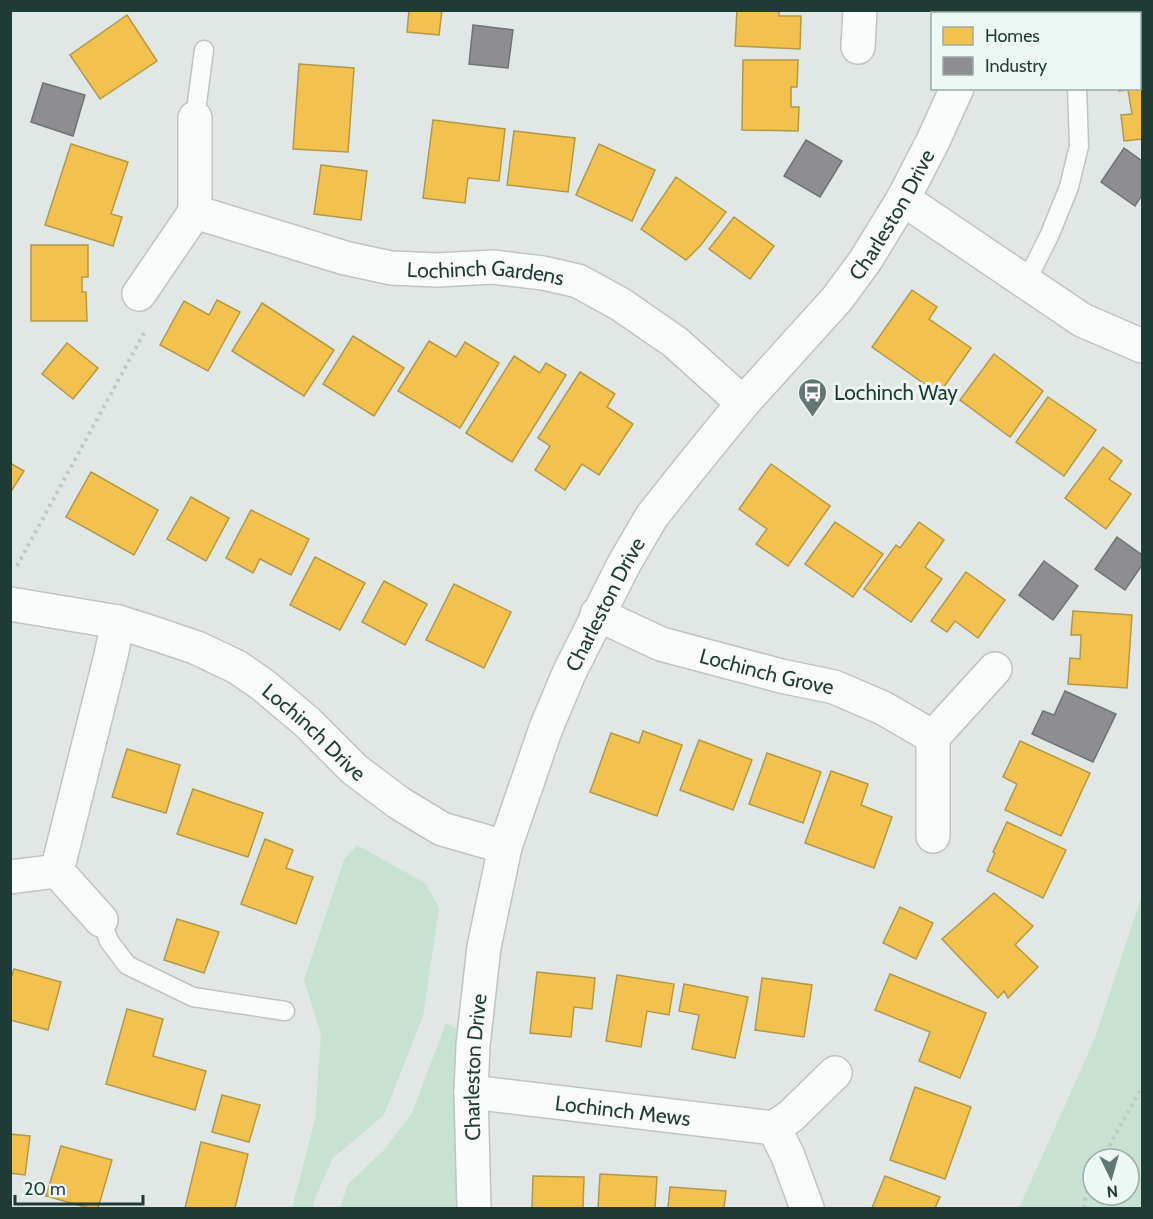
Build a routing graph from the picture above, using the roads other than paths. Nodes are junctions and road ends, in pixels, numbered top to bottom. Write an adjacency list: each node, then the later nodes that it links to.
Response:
1 (860, 10): 2 (street)
2 (858, 47)
3 (204, 50): 6 (lane)
4 (956, 90): 7 (street, Charleston Drive)
5 (1077, 90): 9 (lane)
6 (195, 118): 8 (street)
7 (903, 199): 9 (street); 12 (street, Charleston Drive)
8 (195, 212): 10 (street); 12 (street, Lochinch Gardens)
9 (1026, 282): 11 (street)
10 (140, 294)
11 (1143, 346)
12 (743, 403): 14 (street, Charleston Drive)
13 (10, 604): 15 (street, Lochinch Drive)
14 (597, 614): 17 (street, Lochinch Grove); 19 (street, Charleston Drive)
15 (118, 622): 19 (street, Lochinch Drive); 20 (street)
16 (995, 669): 17 (street)
17 (933, 737): 18 (street)
18 (933, 836)
19 (505, 847): 25 (street, Charleston Drive)
20 (57, 871): 21 (street); 22 (street)
21 (10, 877)
22 (101, 920): 23 (lane)
23 (285, 1011)
24 (835, 1073): 26 (street)
25 (471, 1092): 26 (street, Lochinch Mews); 27 (street, Charleston Drive)
26 (774, 1128): 28 (street)
27 (474, 1209)
28 (807, 1209)

